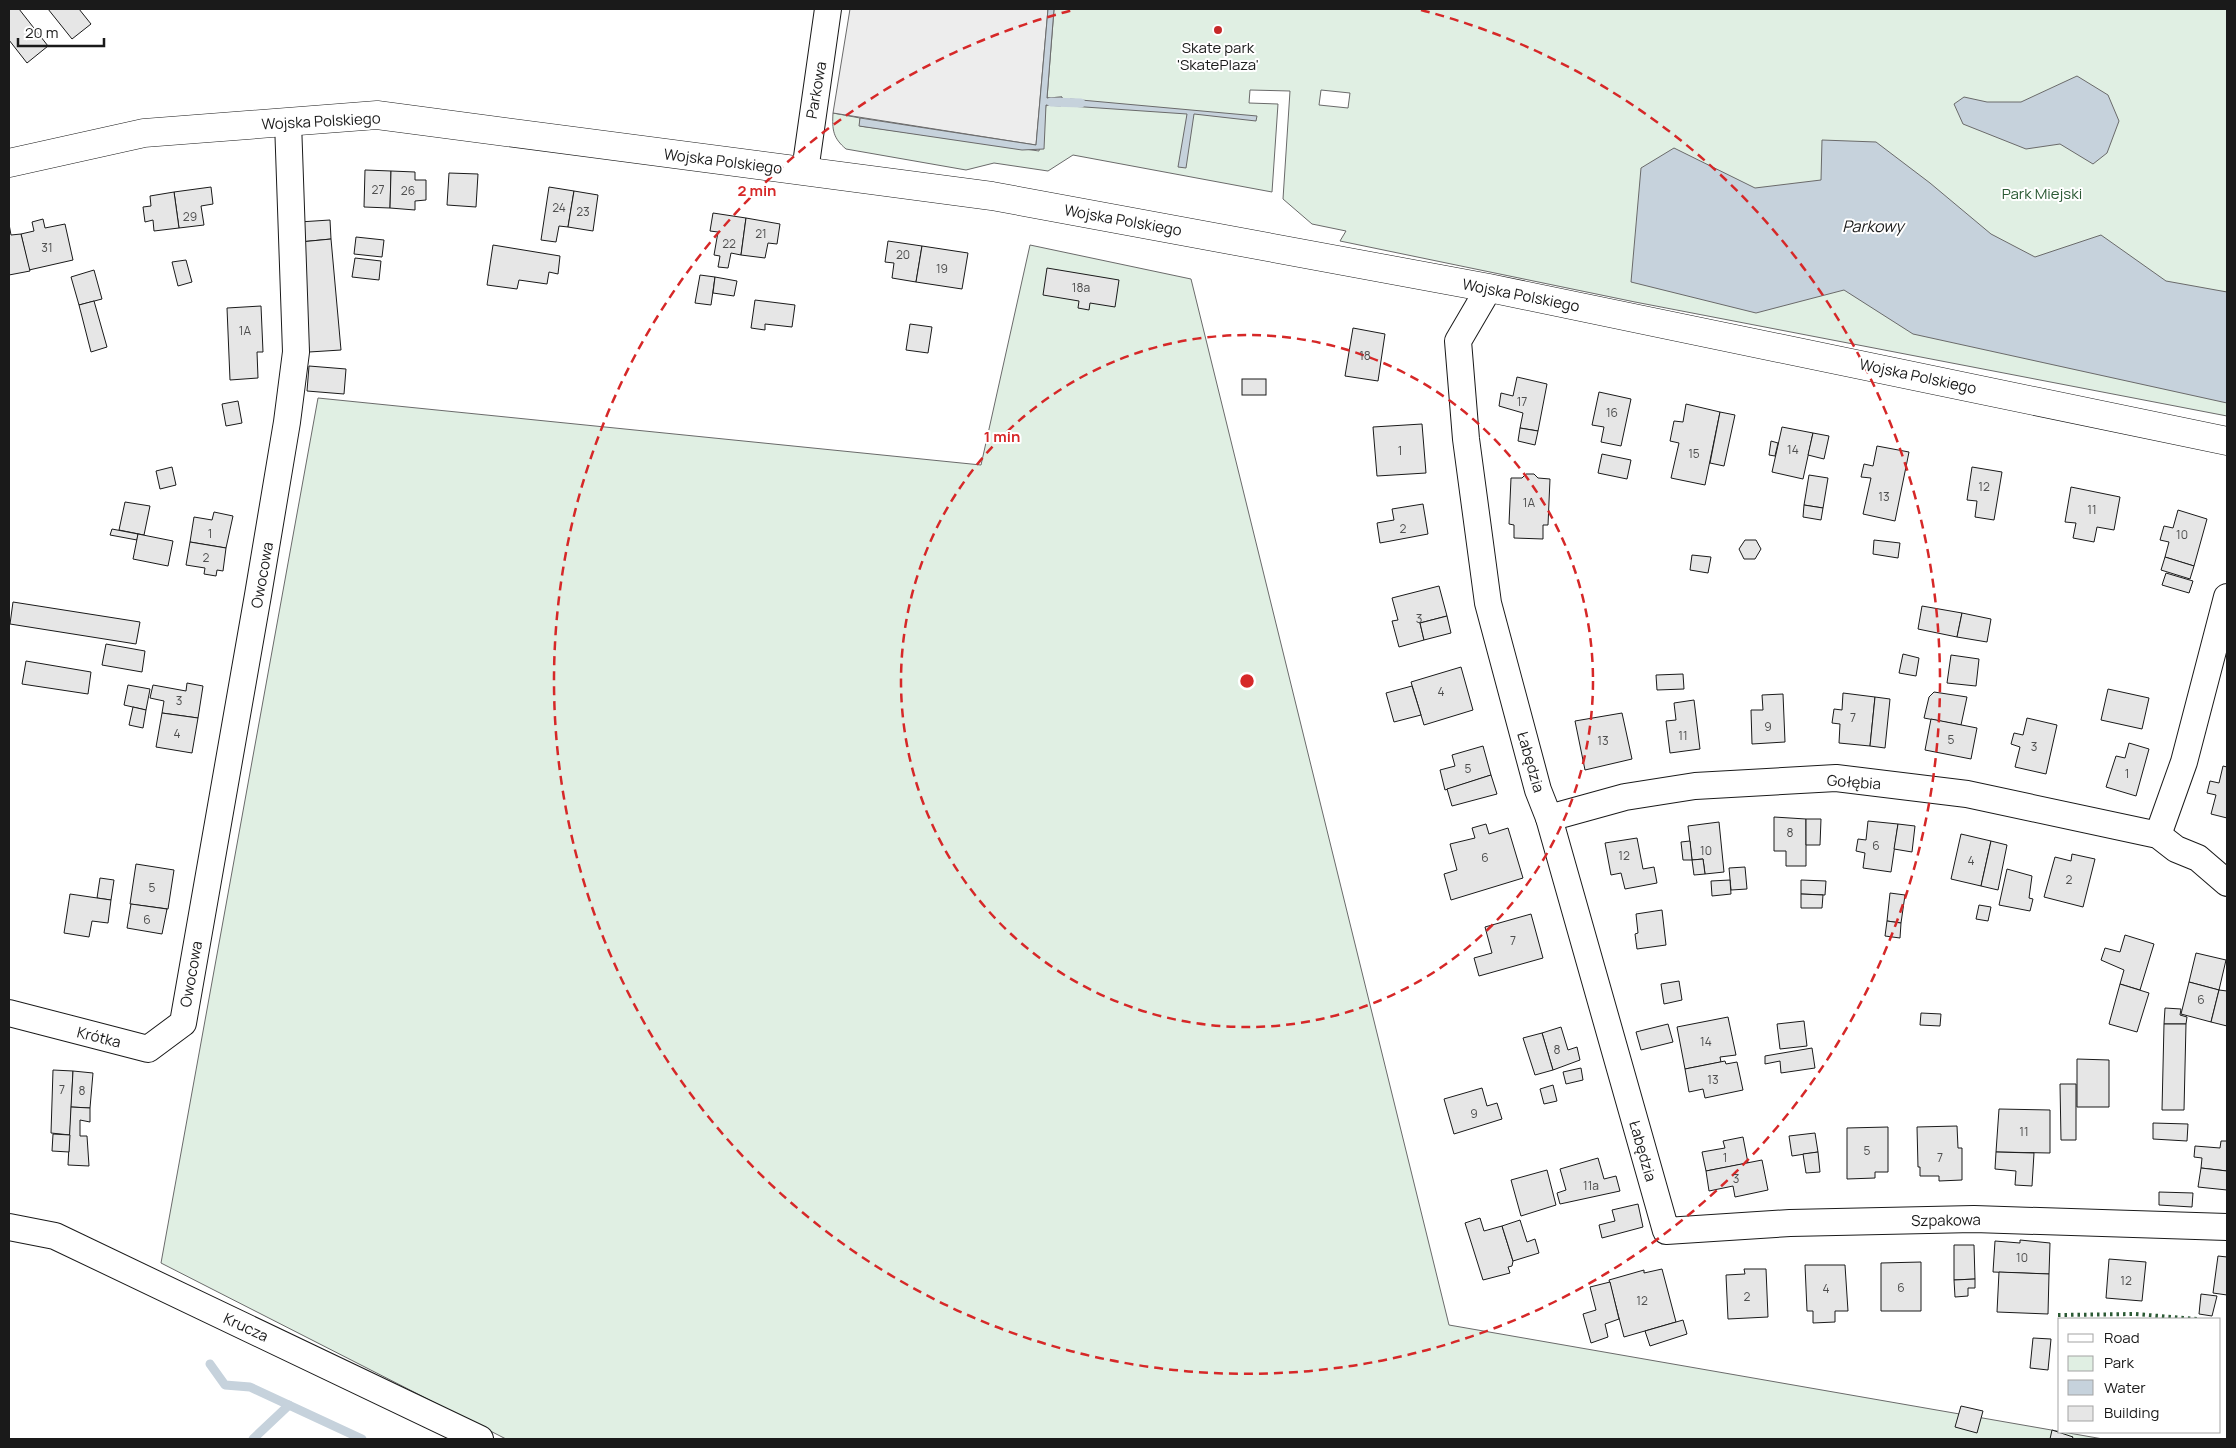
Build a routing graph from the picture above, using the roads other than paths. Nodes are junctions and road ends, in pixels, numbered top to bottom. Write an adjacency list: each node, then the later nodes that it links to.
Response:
1 (828, 9): 4 (street, Parkowa)
2 (288, 122): 3 (street, Wojska Polskiego); 4 (street, Wojska Polskiego); 12 (street, Owocowa)
3 (9, 163)
4 (805, 171): 5 (street, Wojska Polskiego)
5 (1489, 288): 6 (street, Wojska Polskiego); 8 (street, Łabędzia)
6 (2227, 440)
7 (2227, 597): 9 (street)
8 (1549, 818): 9 (street, Gołębia); 15 (street, Łabędzia)
9 (2158, 835): 10 (street)
10 (2227, 883)
11 (9, 1014): 12 (street, Krótka)
12 (183, 1023)
13 (9, 1227): 16 (street, Krucza)
14 (2227, 1227): 15 (street, Szpakowa)
15 (1666, 1232)
16 (480, 1439)

